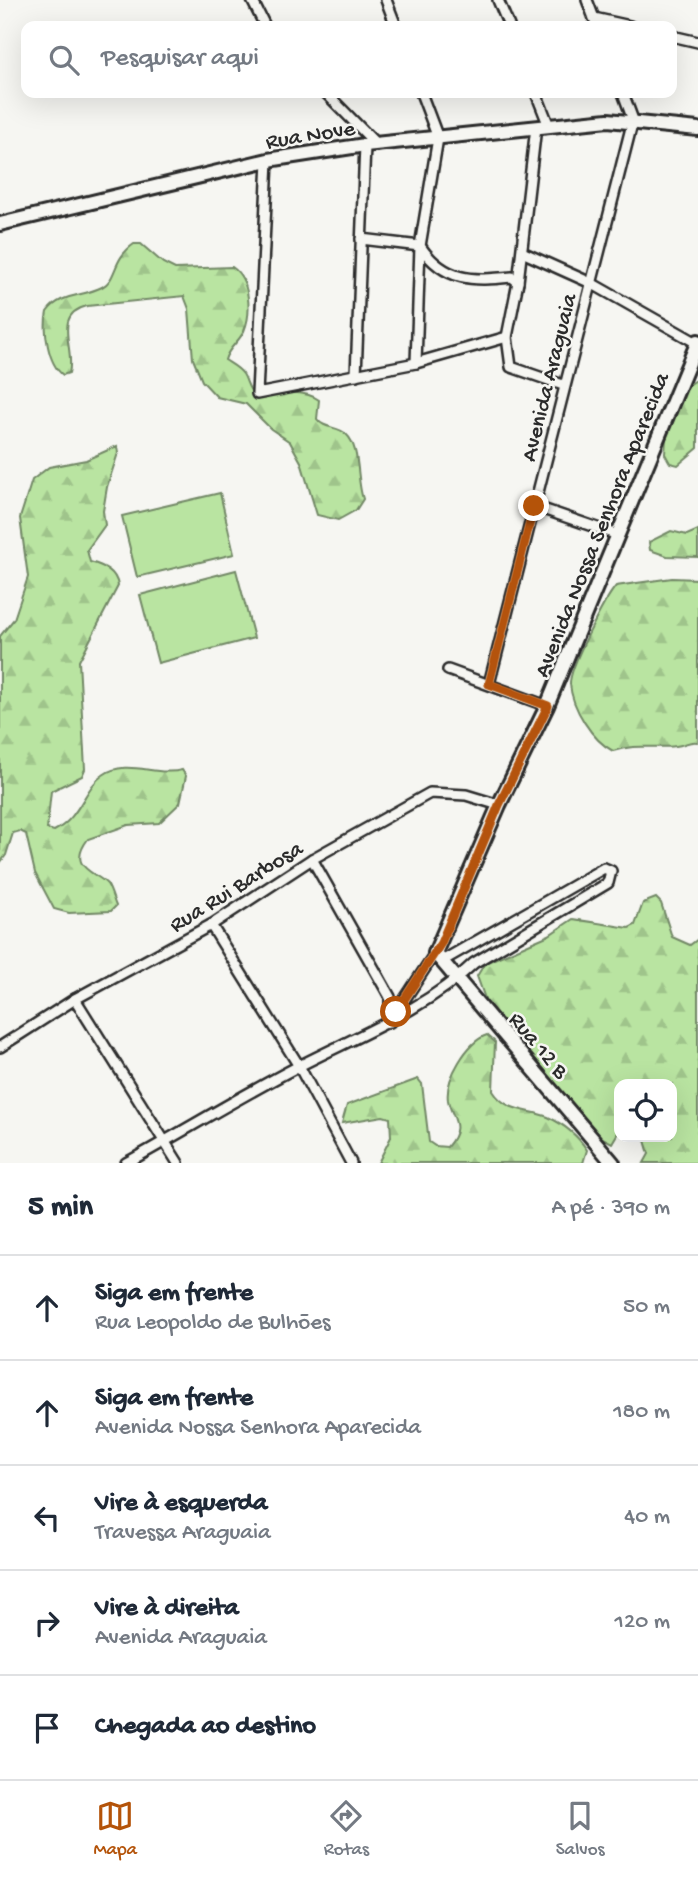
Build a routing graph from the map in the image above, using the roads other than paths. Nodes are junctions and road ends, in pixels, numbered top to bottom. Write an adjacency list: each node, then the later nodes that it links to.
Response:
1 (253, 0): 5 (street)
2 (386, 0): 6 (street)
3 (498, 0): 7 (street)
4 (587, 0): 8 (street)
5 (263, 21)
6 (394, 21)
7 (507, 21)
8 (596, 21)
9 (677, 37): 10 (street)
10 (698, 42)
11 (330, 98): 19 (street)
12 (423, 98): 18 (street)
13 (537, 98): 16 (street)
14 (624, 98): 15 (street)
15 (633, 120): 16 (street, Rua Nove); 17 (street, Rua Nove); 26 (street, Avenida Araguaia)
16 (543, 126): 18 (street, Rua Nove); 24 (street)
17 (698, 129)
18 (438, 138): 19 (street, Rua Nove); 23 (street)
19 (371, 145): 20 (street, Rua Nove); 22 (street)
20 (268, 160): 21 (street, Rua Nove); 30 (street)
21 (0, 224)
22 (361, 239): 23 (street); 30 (street)
23 (420, 246): 25 (street); 29 (street)
24 (522, 252): 25 (street); 26 (street)
25 (518, 282): 27 (street)
26 (591, 283): 28 (street); 31 (street, Avenida Araguaia)
27 (507, 337): 29 (street); 31 (street)
28 (698, 343): 33 (street, Avenida Nossa Senhora Aparecida)
29 (416, 363): 30 (street)
30 (356, 375)
31 (563, 385): 32 (street, Avenida Araguaia)
32 (534, 506): 33 (street); 35 (street, Avenida Araguaia)
33 (618, 535): 36 (street, Avenida Nossa Senhora Aparecida)
34 (448, 670): 35 (street)
35 (489, 684): 36 (street)
36 (548, 706): 37 (street, Avenida Nossa Senhora Aparecida)
37 (499, 805): 38 (street, Rua Rui Barbosa); 40 (street, Avenida Nossa Senhora Aparecida)
38 (312, 859): 39 (street, Rua Rui Barbosa); 43 (street)
39 (211, 925): 42 (street, Rua Rui Barbosa); 45 (street)
40 (439, 957): 41 (street, Rua 12 B); 41 (street); 43 (street)
41 (457, 978): 43 (street); 50 (street, Rua 12 B)
42 (75, 999): 44 (street, Rua Rui Barbosa); 46 (street)
43 (390, 1022): 45 (street)
44 (0, 1046)
45 (299, 1066): 46 (street); 49 (street)
46 (165, 1141): 47 (street); 48 (street)
47 (126, 1163)
48 (178, 1163)
49 (351, 1163)
50 (613, 1163)

